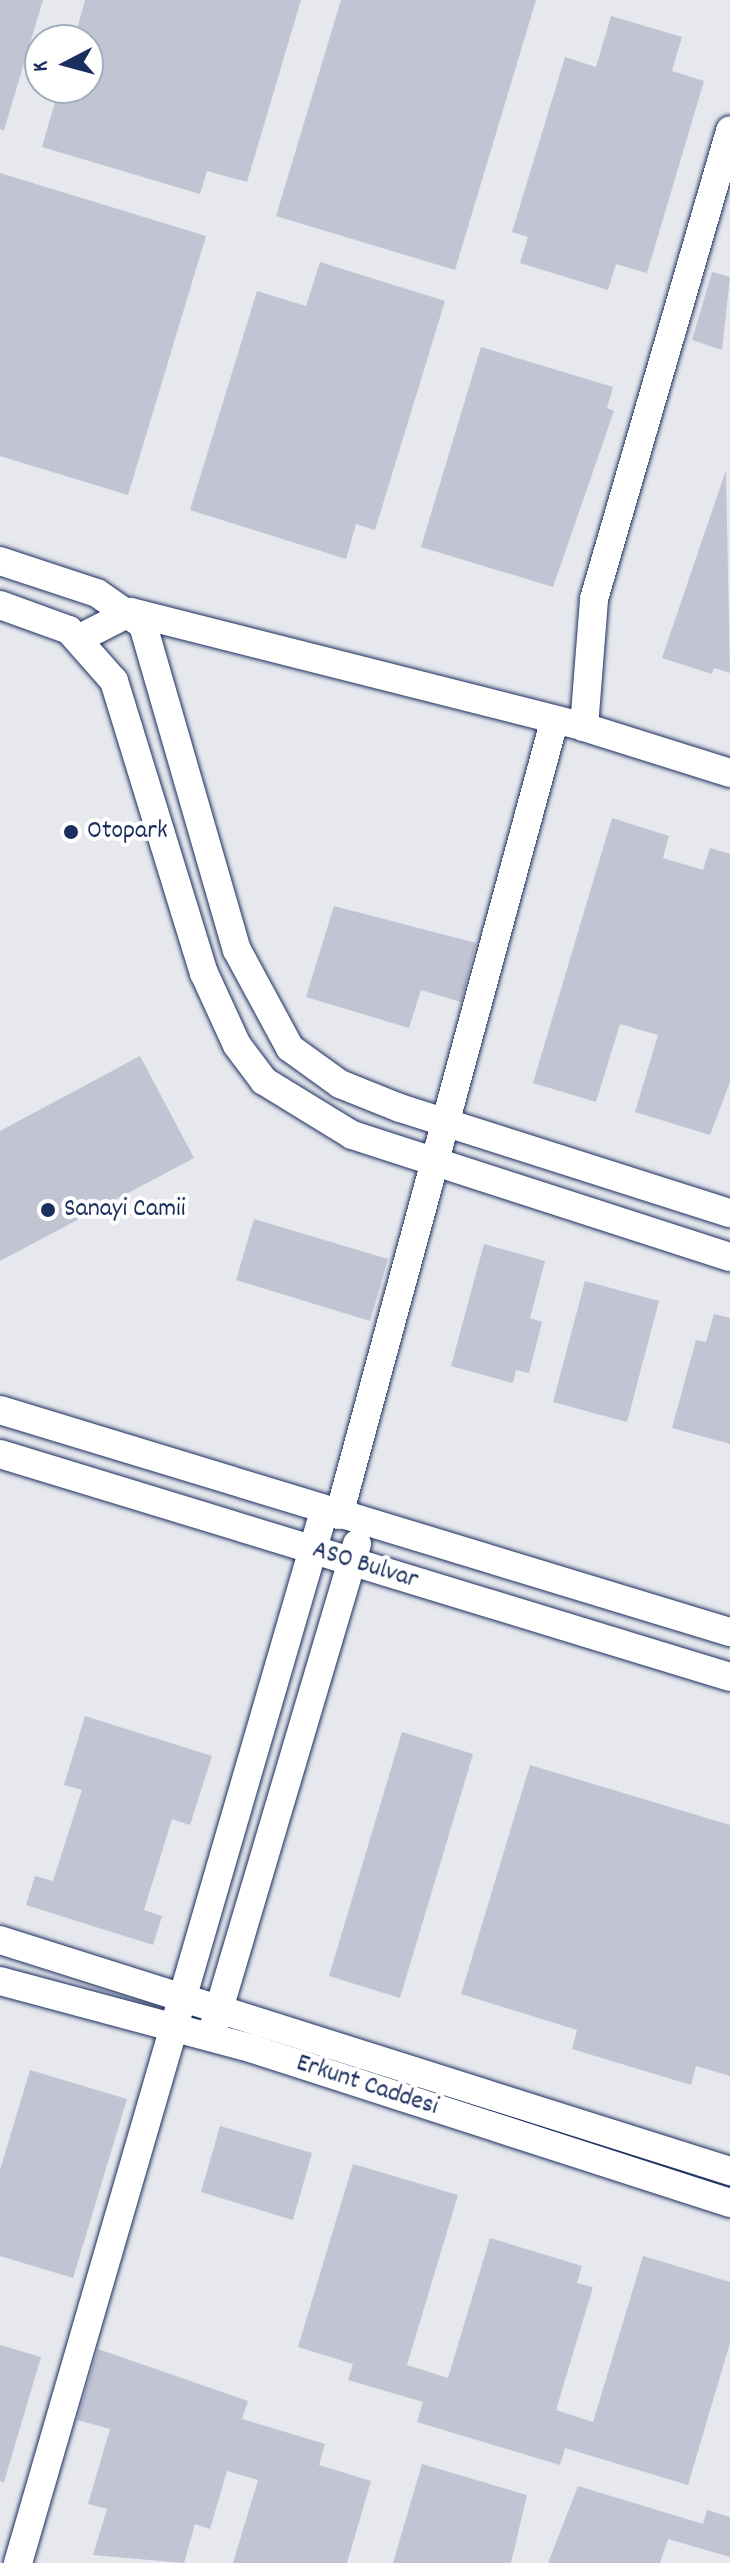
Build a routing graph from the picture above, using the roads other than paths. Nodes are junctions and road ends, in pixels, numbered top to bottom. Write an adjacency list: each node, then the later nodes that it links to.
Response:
1 (730, 130): 7 (street)
2 (0, 561): 4 (street)
3 (0, 605): 5 (street)
4 (131, 612): 5 (street); 6 (street); 9 (street)
5 (80, 638): 10 (street)
6 (554, 722): 7 (street); 9 (street)
7 (584, 727): 8 (street)
8 (730, 773)
9 (449, 1126): 10 (street); 11 (street)
10 (437, 1163): 12 (street); 15 (street)
11 (730, 1213)
12 (730, 1257)
13 (0, 1410): 15 (street, ASO Bulvar)
14 (0, 1454): 16 (street, ASO Bulvar)
15 (342, 1516): 16 (street); 17 (street); 18 (street, ASO Bulvar)
16 (312, 1550): 17 (street, ASO Bulvar); 22 (street)
17 (351, 1561): 19 (street, ASO Bulvar); 23 (street)
18 (730, 1632)
19 (730, 1677)
20 (0, 1940): 22 (street)
21 (0, 1981): 24 (street, Erkunt Caddesi)
22 (185, 2001): 23 (street); 24 (street)
23 (219, 2011): 25 (street); 26 (street)
24 (177, 2028): 25 (street, Erkunt Caddesi); 28 (street)
25 (210, 2038): 27 (street, Erkunt Caddesi)
26 (730, 2171)
27 (730, 2203)
28 (18, 2563)

